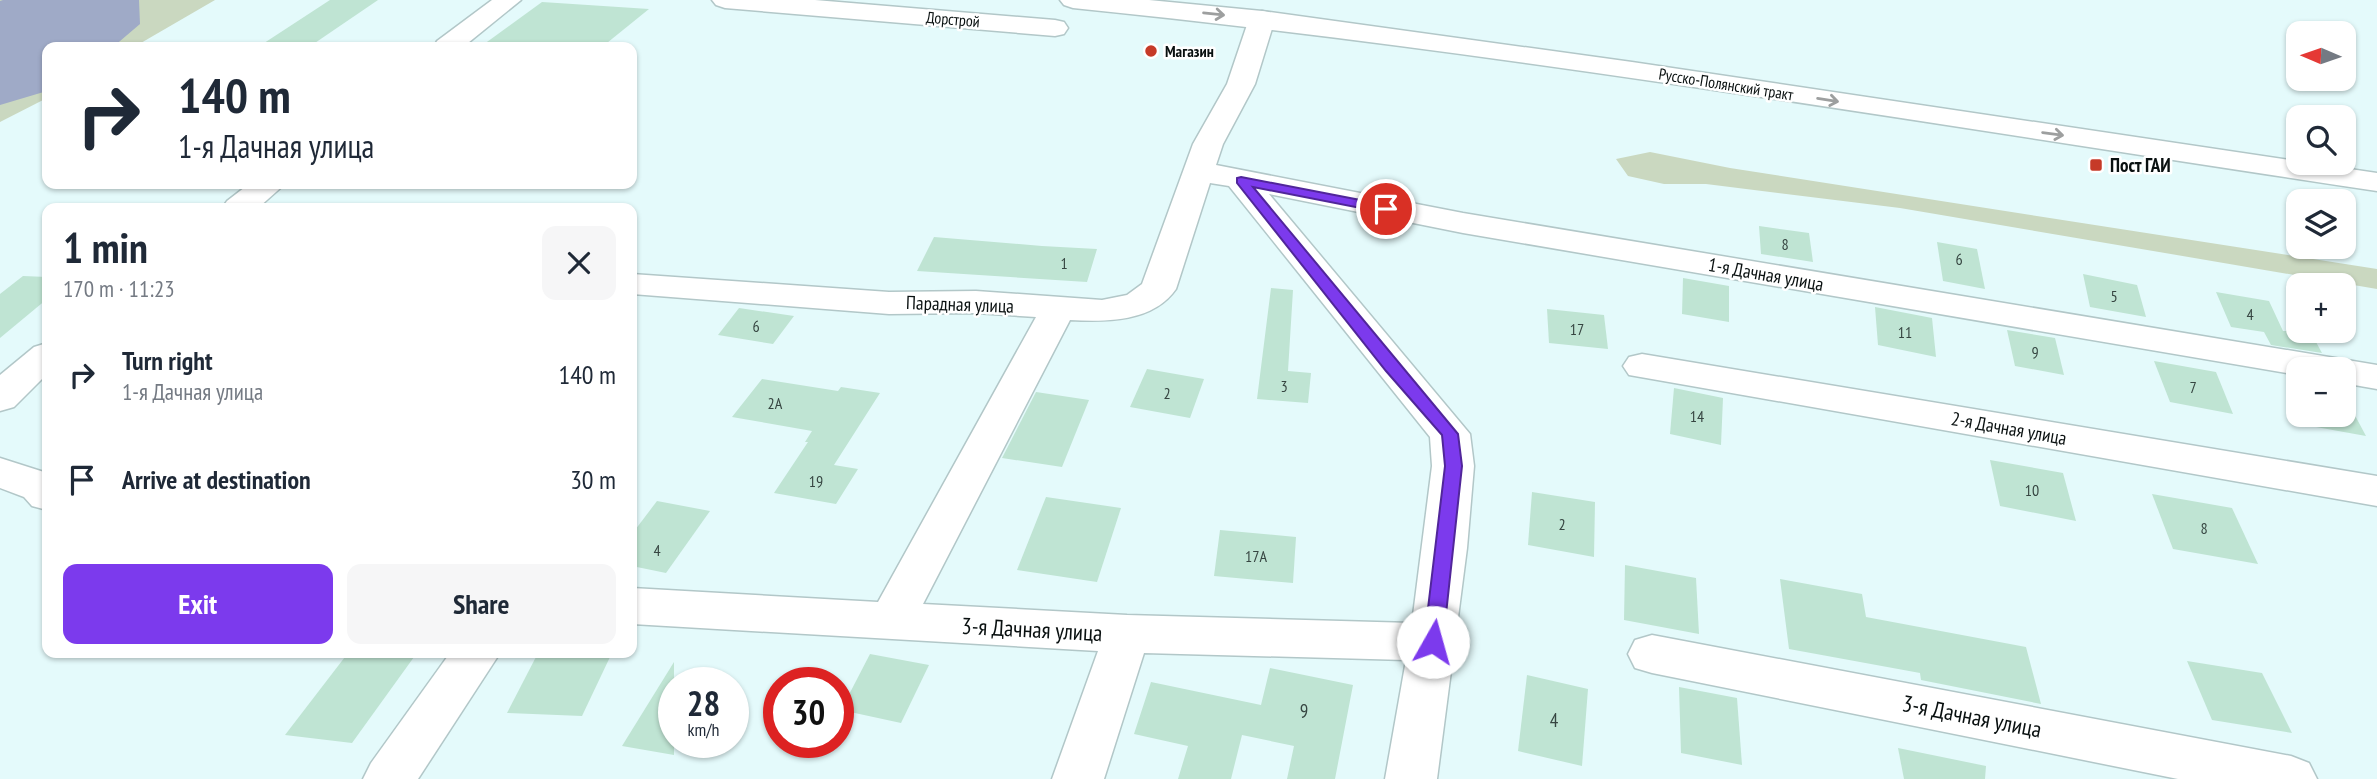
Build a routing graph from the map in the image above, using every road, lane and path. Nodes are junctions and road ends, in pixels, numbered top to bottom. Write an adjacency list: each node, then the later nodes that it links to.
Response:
1 (508, 0): 6 (street)
2 (725, 0): 5 (street, Дорстрой)
3 (1073, 0): 4 (street, Русско-Полянский тракт, one-way to 4)
4 (1256, 10): 7 (street, Русско-Полянский тракт); 10 (street, Парадная улица); 12 (street, Русско-Полянский тракт, one-way to 12)
5 (1055, 28)
6 (453, 42)
7 (2286, 147)
8 (2356, 158): 9 (street)
9 (2377, 161)
10 (1198, 171): 11 (street, 1-я Дачная улица); 16 (street, Парадная улица)
11 (1241, 181): 18 (street, 1-я Дачная улица); 29 (street)
12 (2377, 182)
13 (262, 189): 14 (street)
14 (244, 203)
15 (637, 284): 16 (street, Парадная улица)
16 (1058, 309): 27 (street)
17 (42, 359): 22 (street)
18 (2286, 361)
19 (1642, 366): 25 (street, 2-я Дачная улица)
20 (2356, 373): 21 (street)
21 (2377, 377)
22 (0, 398)
23 (0, 473): 24 (street)
24 (42, 489)
25 (2377, 491)
26 (637, 606): 27 (street, 3-я Дачная улица)
27 (891, 621): 28 (street, 3-я Дачная улица)
28 (1127, 634): 29 (street, 3-я Дачная улица); 33 (street)
29 (1433, 642): 34 (street)
30 (1652, 654): 35 (street, 3-я Дачная улица)
31 (473, 658): 32 (street)
32 (389, 779)
33 (1078, 779)
34 (1411, 779)
35 (2291, 779)

